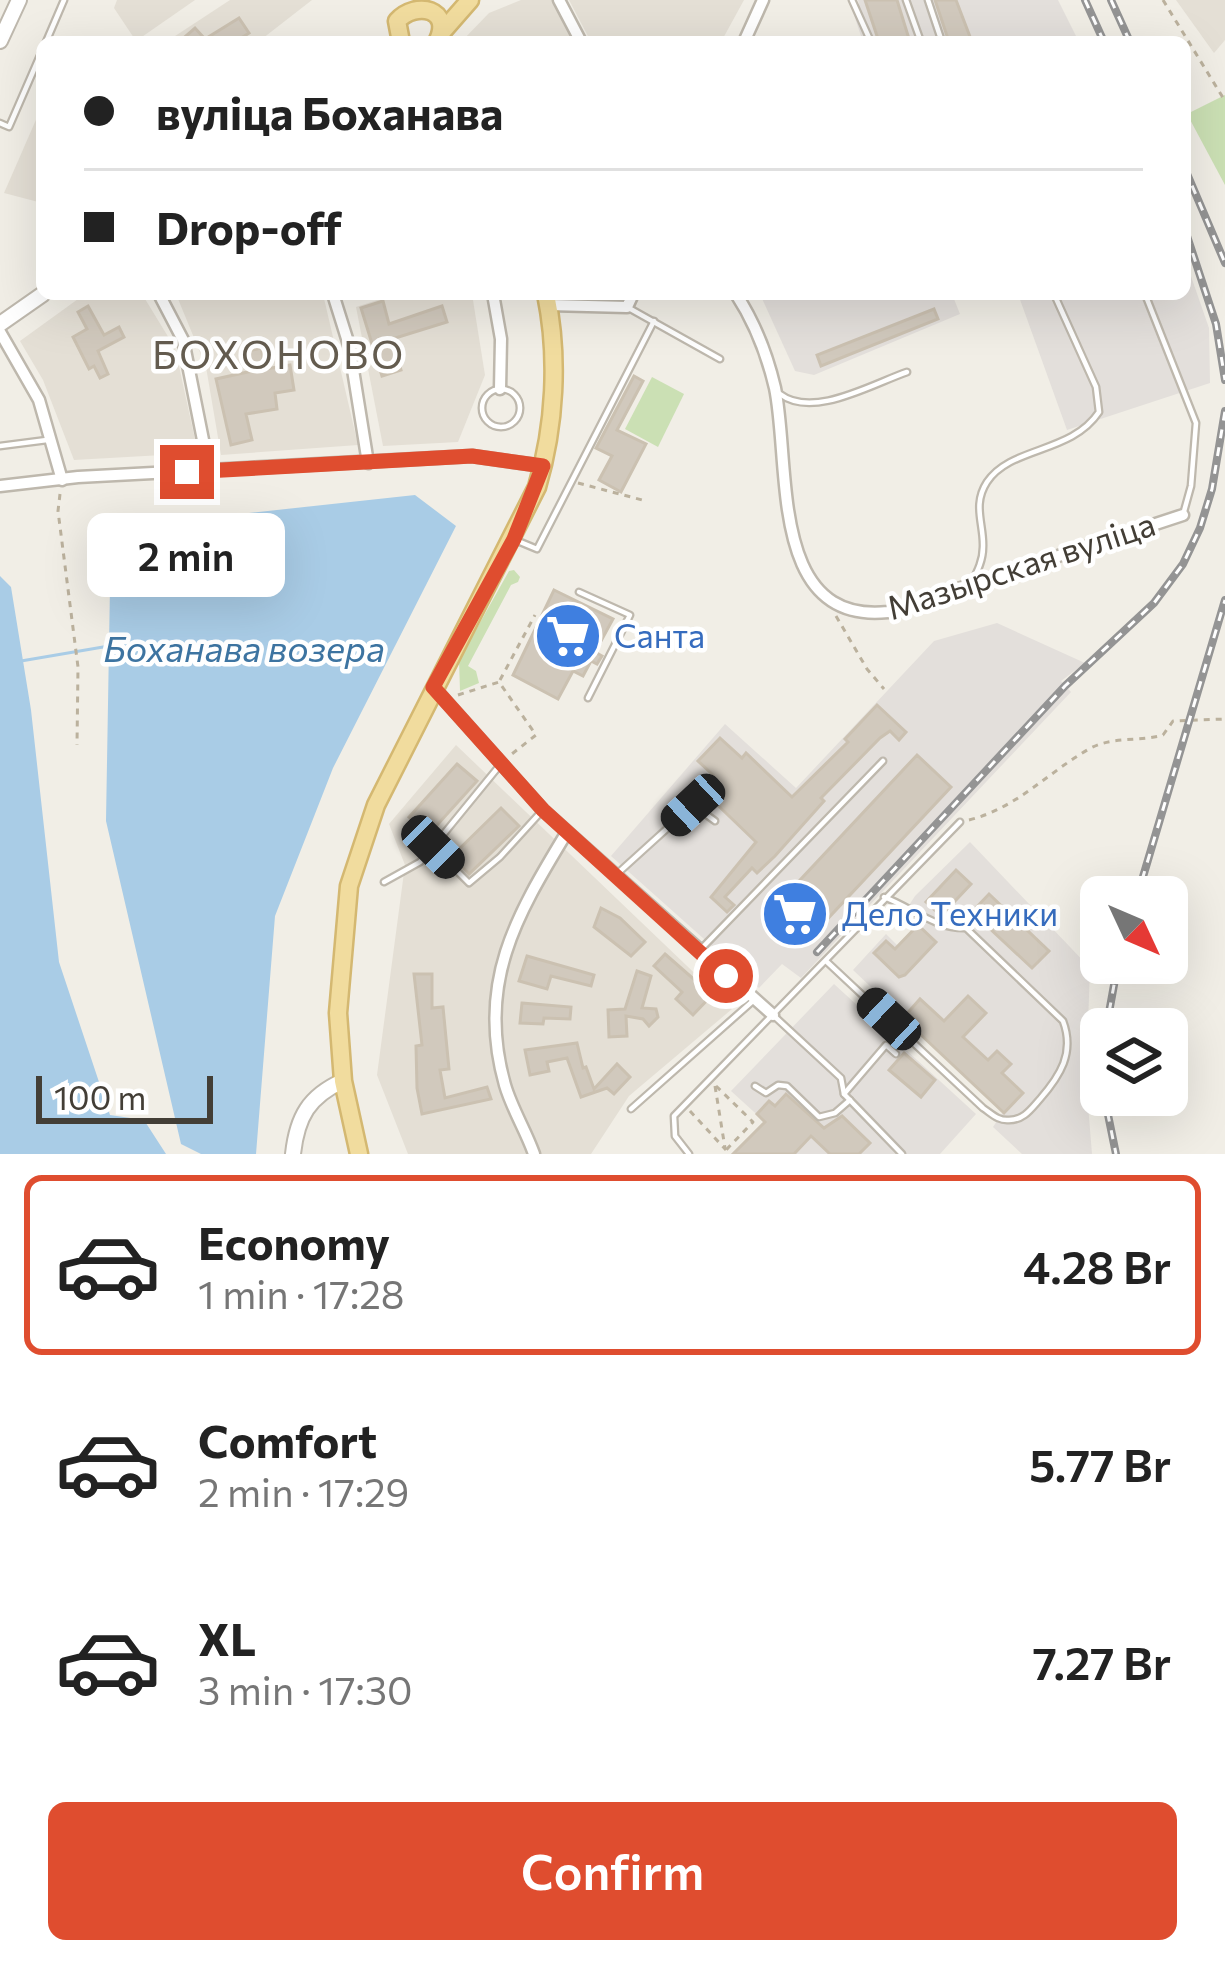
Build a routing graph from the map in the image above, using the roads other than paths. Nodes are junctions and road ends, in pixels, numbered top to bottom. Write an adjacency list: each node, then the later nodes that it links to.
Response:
1 (19, 0): 20 (street)
2 (64, 0): 11 (lane)
3 (454, 0): 10 (main road)
4 (470, 0): 14 (main road)
5 (559, 0): 15 (street)
6 (763, 0): 16 (street)
7 (852, 0): 17 (lane)
8 (906, 0): 18 (lane)
9 (928, 0): 19 (lane)
10 (430, 6): 12 (main road); 13 (main road)
11 (49, 36)
12 (395, 36)
13 (440, 36)
14 (442, 36)
15 (578, 36)
16 (747, 36)
17 (869, 36)
18 (918, 36)
19 (940, 36)
20 (0, 41)
21 (36, 65): 22 (lane)
22 (0, 123)
23 (36, 300): 34 (street)
24 (162, 300): 43 (street)
25 (336, 300): 41 (street)
26 (494, 300): 37 (street)
27 (548, 300): 32 (street); 42 (main road)
28 (630, 300): 32 (street)
29 (739, 300): 38 (street)
30 (1057, 300): 48 (lane)
31 (1147, 300): 46 (lane)
32 (627, 308): 33 (lane)
33 (654, 321): 35 (lane); 47 (lane)
34 (0, 328): 39 (street)
35 (720, 358)
36 (907, 372): 38 (lane)
37 (500, 389): 37 (lane)
38 (776, 391): 48 (street, Мазырская вуліца)
39 (53, 440): 40 (lane); 44 (street)
40 (0, 446)
41 (368, 463): 42 (street); 43 (street)
42 (543, 466): 47 (main road)
43 (209, 470): 44 (street)
44 (62, 480): 45 (street)
45 (0, 486)
46 (1183, 515): 48 (street, Мазырская вуліца)
47 (514, 539): 50 (main road)
48 (971, 584)
49 (579, 592): 51 (lane)
50 (433, 687): 52 (street); 67 (main road)
51 (588, 698)
52 (502, 761): 54 (street); 58 (lane)
53 (883, 761): 62 (lane)
54 (543, 810): 57 (street); 58 (lane)
55 (715, 821): 59 (lane)
56 (960, 822): 61 (lane)
57 (567, 832): 59 (street); 71 (street)
58 (433, 847): 60 (lane)
59 (614, 877): 62 (street)
60 (384, 882)
61 (884, 897): 63 (lane); 63 (lane)
62 (697, 952): 64 (street)
63 (826, 961): 65 (lane)
64 (754, 1000): 65 (street); 70 (lane)
65 (772, 1016): 69 (lane); 75 (lane)
66 (896, 1054): 69 (lane)
67 (343, 1081): 72 (street); 73 (main road)
68 (754, 1086): 69 (lane)
69 (847, 1097): 76 (lane)
70 (631, 1109)
71 (533, 1151): 74 (street)
72 (293, 1154)
73 (359, 1154)
74 (548, 1154)
75 (689, 1154)
76 (902, 1154)

